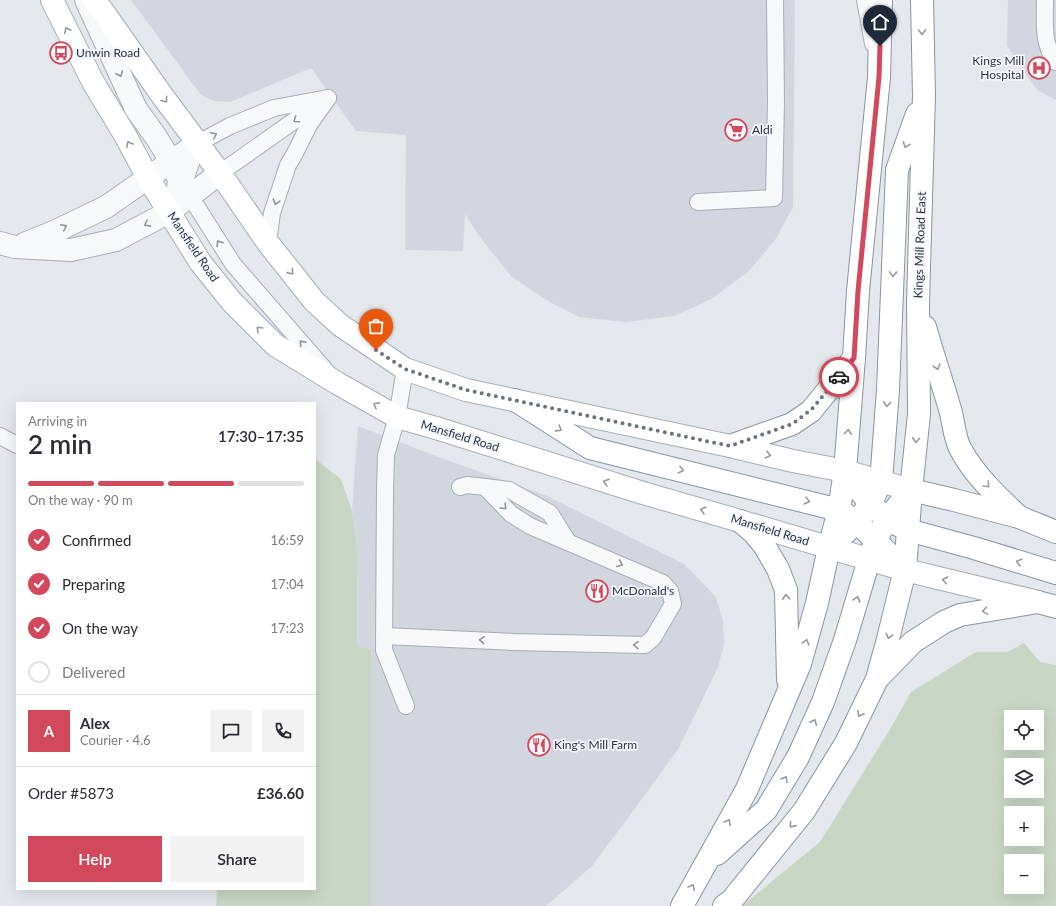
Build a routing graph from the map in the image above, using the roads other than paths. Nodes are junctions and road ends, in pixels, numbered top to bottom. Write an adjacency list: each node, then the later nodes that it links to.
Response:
1 (52, 0): 16 (main road, Mansfield Road, one-way to 1)
2 (86, 0): 14 (street, one-way to 14)
3 (94, 0): 13 (main road, one-way to 13)
4 (776, 0): 18 (lane)
5 (865, 0): 10 (lane)
6 (881, 0): 10 (main road)
7 (922, 0): 11 (main road, Kings Mill Road East, one-way to 11)
8 (1045, 0): 9 (lane)
9 (1056, 62)
10 (879, 77): 23 (main road)
11 (924, 95): 22 (main road, Kings Mill Road East); 32 (main road, one-way to 32)
12 (328, 98): 13 (lane, one-way to 12); 15 (lane, one-way to 15); 20 (lane, one-way to 20)
13 (198, 143): 14 (street); 15 (main road); 17 (lane)
14 (171, 161): 16 (street); 19 (street)
15 (220, 173): 17 (street); 20 (main road)
16 (148, 178): 19 (main road, Mansfield Road); 21 (street, one-way to 16)
17 (190, 196): 19 (street); 25 (lane, one-way to 17)
18 (698, 202)
19 (169, 212): 21 (street, one-way to 21); 25 (main road, Mansfield Road, one-way to 19)
20 (268, 243): 24 (main road, one-way to 24)
21 (8, 245)
22 (918, 303): 35 (main road, Kings Mill Road East, one-way to 35); 38 (main road, one-way to 38)
23 (854, 358): 30 (main road); 31 (main road, one-way to 23)
24 (405, 369): 26 (main road); 27 (lane)
25 (336, 383): 27 (main road, Mansfield Road, one-way to 25)
26 (515, 400): 30 (main road); 37 (main road, one-way to 37)
27 (397, 417): 40 (main road, Mansfield Road, one-way to 27); 50 (lane)
28 (0, 436): 29 (lane)
29 (16, 444)
30 (730, 446): 31 (main road, one-way to 31)
31 (845, 471): 32 (main road); 36 (main road); 37 (main road)
32 (881, 482): 35 (main road); 36 (main road)
33 (460, 487): 34 (lane)
34 (486, 487): 44 (lane, one-way to 44); 44 (lane)
35 (911, 490): 38 (main road); 39 (main road); 42 (main road, Kings Mill Road East)
36 (870, 504): 39 (main road); 41 (main road)
37 (839, 510): 41 (main road); 45 (main road)
38 (1019, 518): 43 (main road)
39 (887, 519): 42 (main road); 46 (main road)
40 (740, 521): 45 (main road, Mansfield Road); 52 (main road, one-way to 40)
41 (857, 522): 45 (main road); 46 (main road)
42 (908, 530): 47 (main road, Kings Mill Road East); 48 (main road, one-way to 42)
43 (1056, 532)
44 (568, 542): 50 (lane, one-way to 50)
45 (829, 548): 46 (main road, Mansfield Road); 52 (main road, one-way to 45)
46 (872, 550): 47 (main road); 54 (main road, one-way to 46)
47 (905, 570): 49 (main road, one-way to 47); 51 (main road, Kings Mill Road East, one-way to 51)
48 (1056, 573)
49 (1047, 605): 51 (main road, one-way to 51)
50 (384, 636): 53 (lane)
51 (877, 680): 56 (main road, one-way to 56)
52 (788, 692): 54 (main road, one-way to 52)
53 (406, 706)
54 (702, 868): 55 (main road, one-way to 54)
55 (682, 906)
56 (724, 906)

